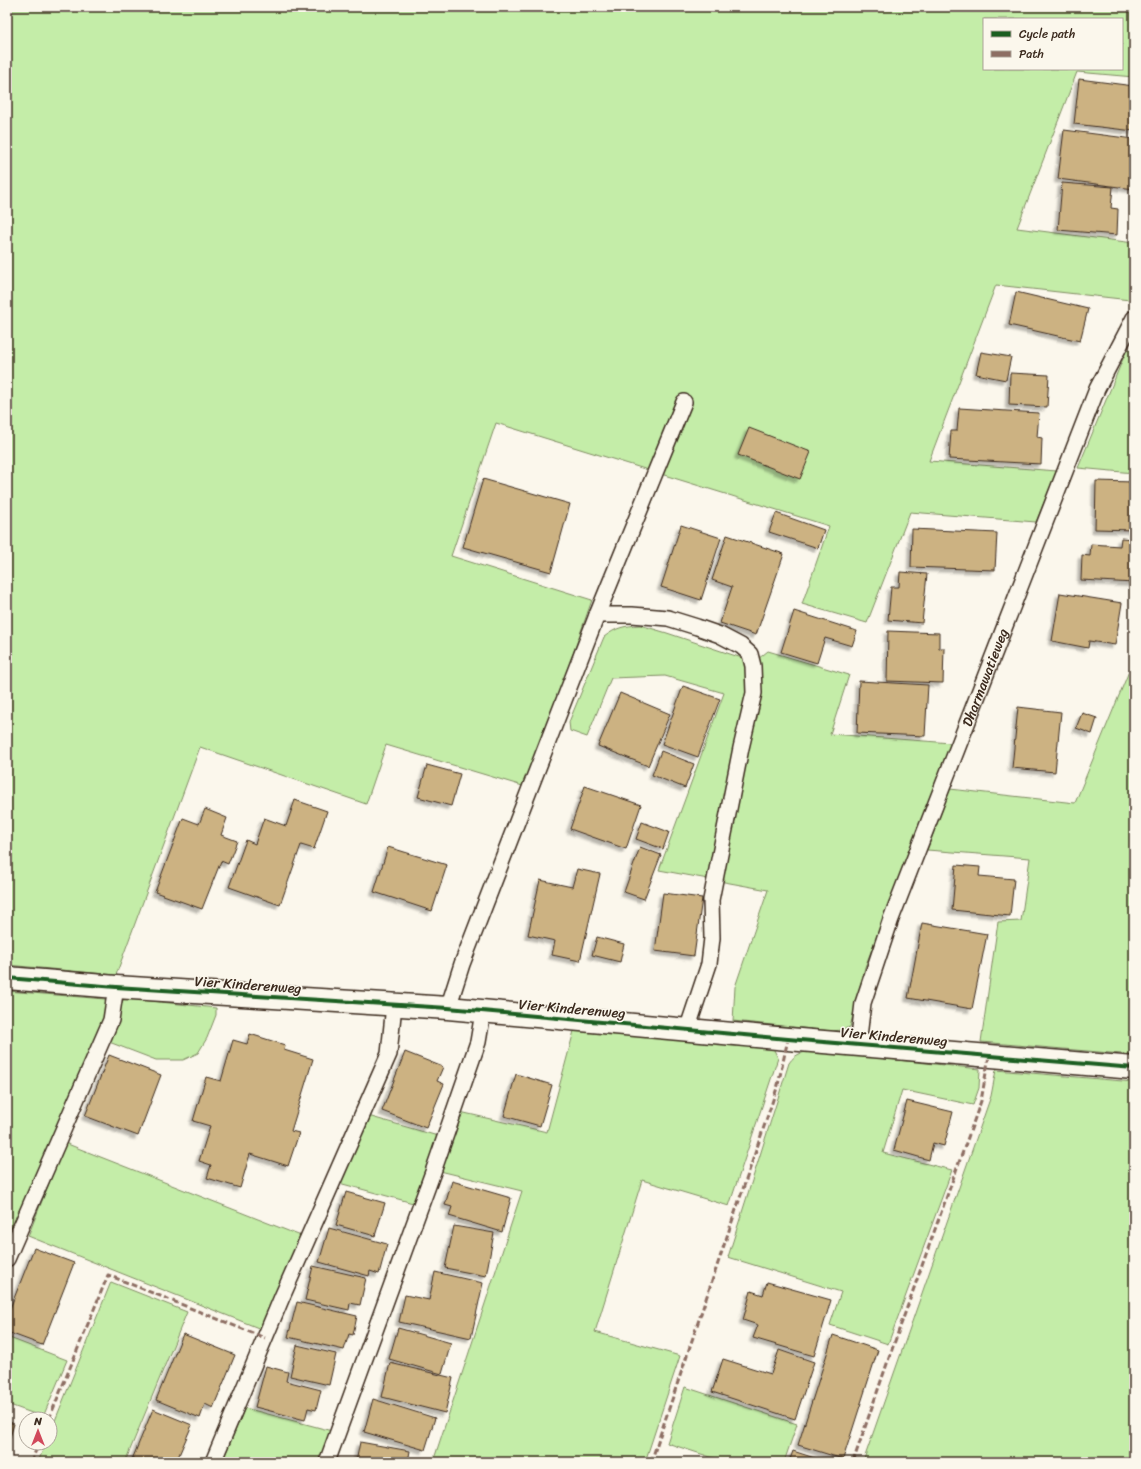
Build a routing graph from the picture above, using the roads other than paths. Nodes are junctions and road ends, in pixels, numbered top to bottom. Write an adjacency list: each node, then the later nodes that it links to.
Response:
1 (1134, 318): 10 (lane, Dharmawatieweg)
2 (684, 402): 3 (lane)
3 (597, 615): 7 (lane); 9 (lane)
4 (7, 978): 5 (street, Vier Kinderenweg)
5 (116, 987): 6 (street, Vier Kinderenweg); 12 (lane)
6 (394, 1005): 7 (street, Vier Kinderenweg); 13 (lane)
7 (448, 1008): 8 (street, Vier Kinderenweg)
8 (483, 1012): 9 (street, Vier Kinderenweg); 14 (lane)
9 (687, 1030): 10 (street, Vier Kinderenweg)
10 (858, 1045): 11 (street, Vier Kinderenweg)
11 (1134, 1068)
12 (7, 1259)
13 (213, 1462)
14 (328, 1462)

